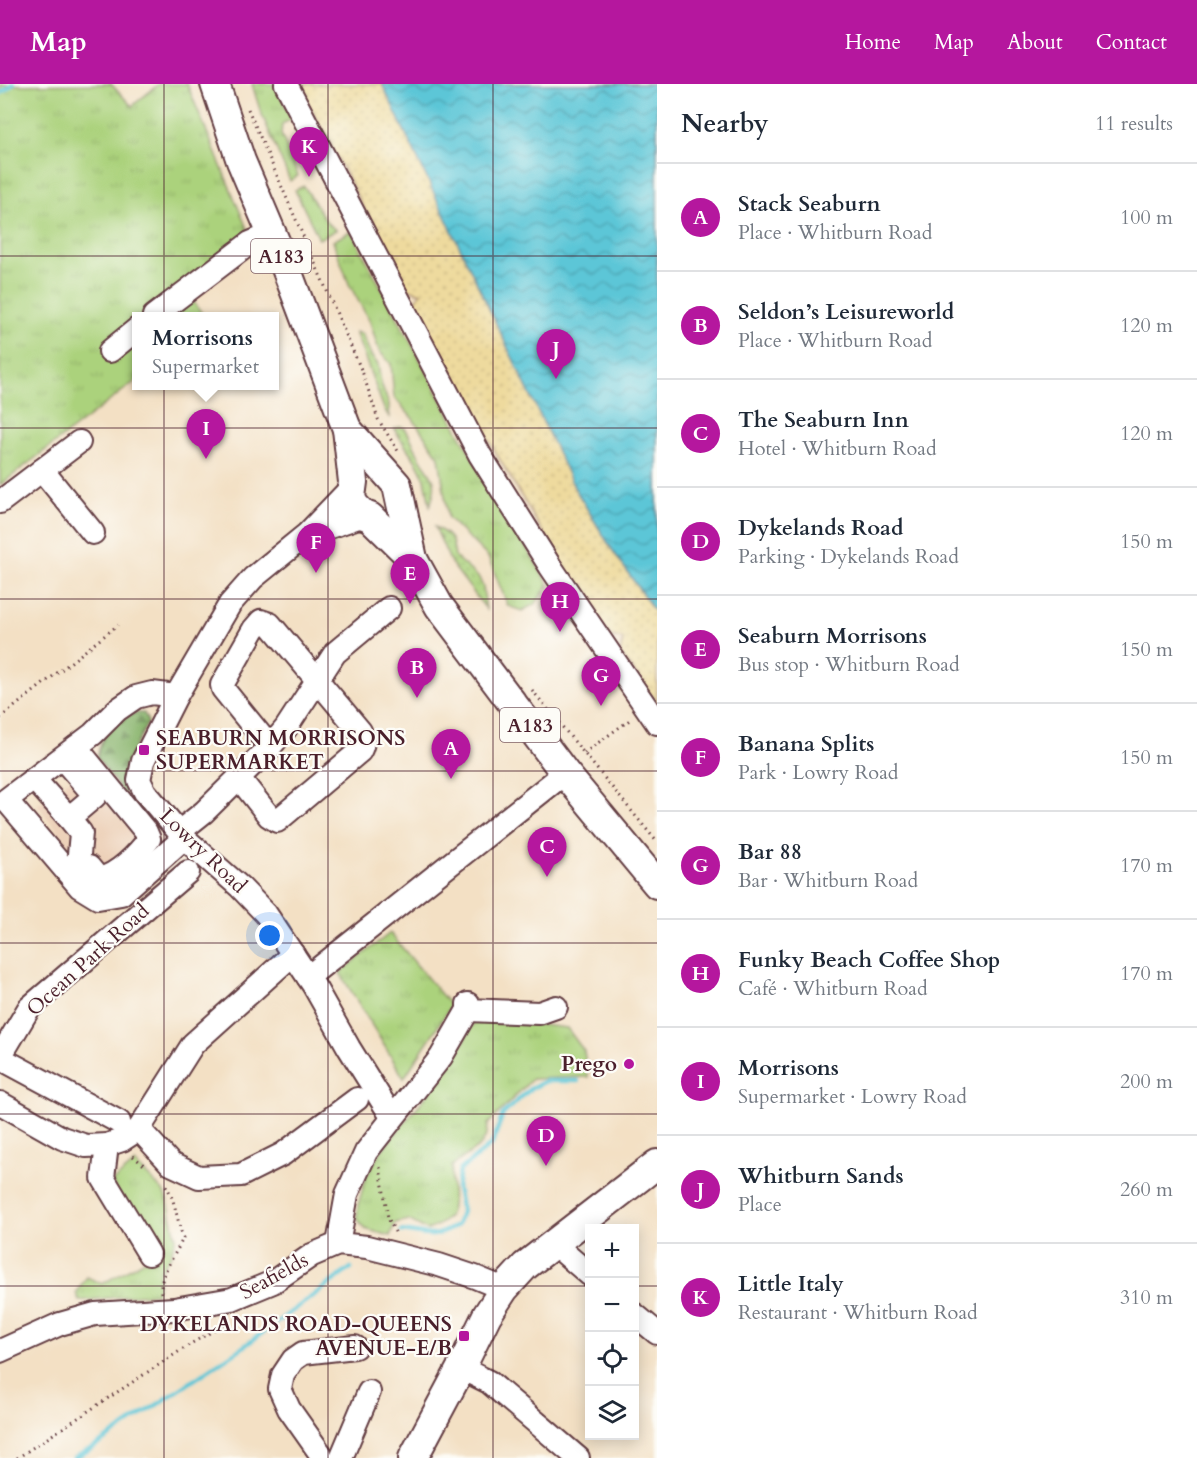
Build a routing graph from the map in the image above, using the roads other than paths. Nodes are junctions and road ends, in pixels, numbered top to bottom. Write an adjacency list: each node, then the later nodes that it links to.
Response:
1 (215, 84): 3 (main road, A183)
2 (286, 84): 20 (street)
3 (271, 234): 4 (street); 7 (main road, A183)
4 (159, 312)
5 (132, 333): 6 (street)
6 (110, 351)
7 (346, 429): 10 (main road, A183); 11 (main road, A183)
8 (79, 442): 9 (street)
9 (42, 470): 12 (street); 14 (street)
10 (397, 476): 11 (main road); 13 (main road); 16 (main road, A183)
11 (352, 485): 13 (main road, A183); 15 (street, Lowry Road)
12 (0, 502)
13 (367, 516): 15 (street, Lowry Road); 16 (main road, A183)
14 (93, 533)
15 (307, 534): 19 (street, Lowry Road)
16 (412, 559): 23 (main road, A183)
17 (389, 608): 18 (street)
18 (317, 680): 21 (street); 21 (street); 24 (street)
19 (176, 696): 22 (street); 27 (street, Lowry Road)
20 (652, 715)
21 (270, 747): 24 (street)
22 (53, 760): 25 (street); 26 (street); 26 (street); 28 (street)
23 (575, 763): 30 (main road, A183); 32 (street)
24 (239, 778): 27 (street)
25 (3, 802): 28 (street)
26 (77, 812): 28 (street)
27 (182, 835): 28 (street); 31 (street, Lowry Road)
28 (73, 869)
29 (188, 872): 34 (street, Ocean Park Road)
30 (657, 884)
31 (293, 954): 32 (street, Lowry Road); 38 (street)
32 (308, 977): 37 (street, Lowry Road)
33 (556, 1007): 37 (street)
34 (0, 1058): 38 (street)
35 (357, 1099): 38 (street)
36 (0, 1102): 39 (street)
37 (392, 1117): 41 (street)
38 (129, 1125): 39 (street)
39 (107, 1145): 43 (street)
40 (657, 1164): 42 (main road)
41 (338, 1244): 45 (street); 49 (street, Seafields)
42 (554, 1244): 44 (street); 45 (main road)
43 (149, 1254)
44 (585, 1271)
45 (504, 1289): 50 (main road)
46 (639, 1318): 47 (street)
47 (657, 1333)
48 (355, 1347): 52 (street)
49 (0, 1351)
50 (461, 1368): 54 (main road); 55 (street)
51 (369, 1392): 53 (street)
52 (321, 1458)
53 (341, 1458)
54 (413, 1458)
55 (578, 1458)

